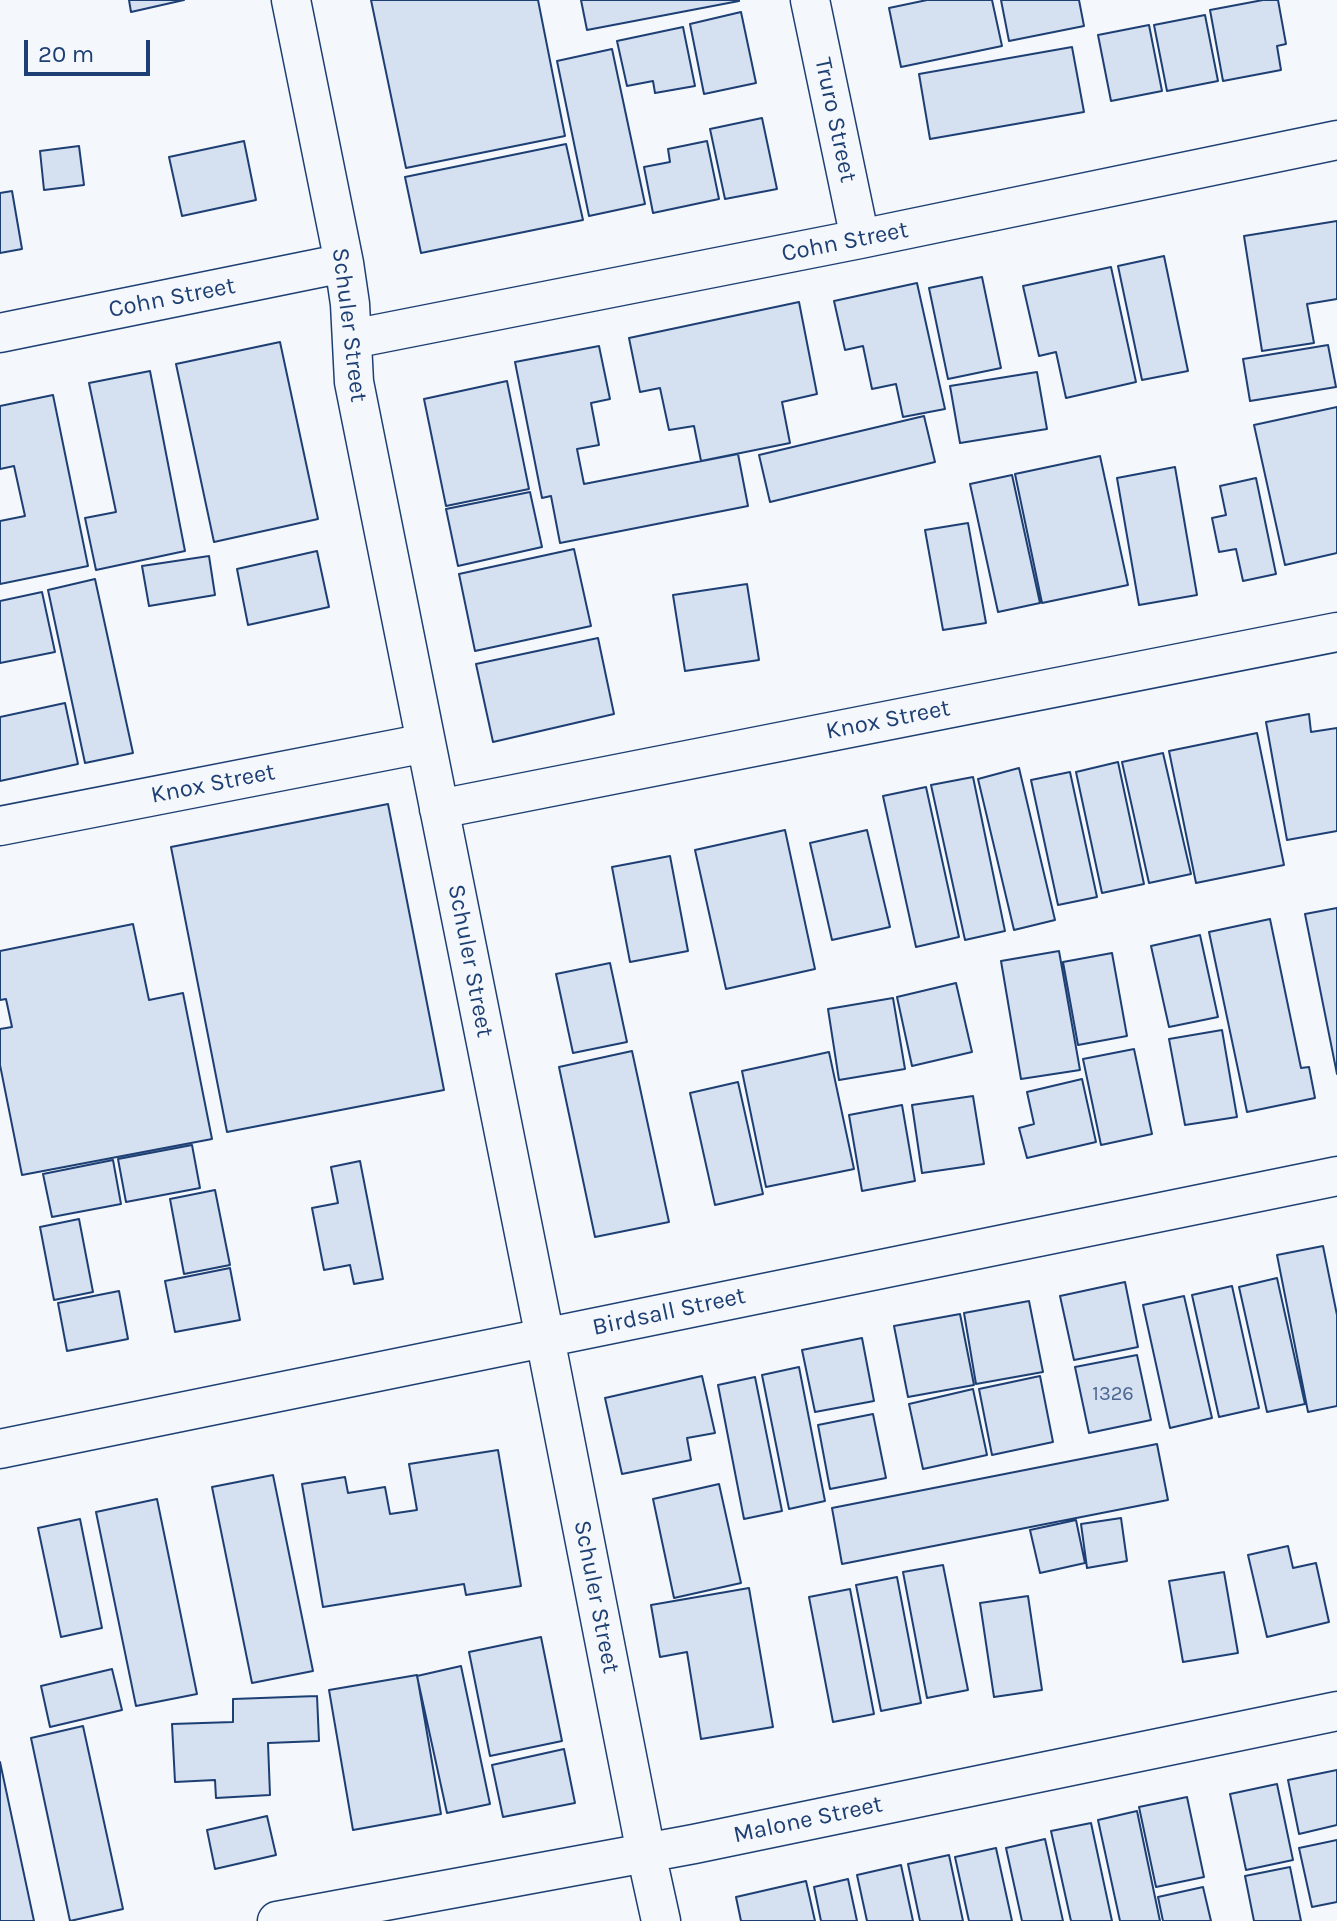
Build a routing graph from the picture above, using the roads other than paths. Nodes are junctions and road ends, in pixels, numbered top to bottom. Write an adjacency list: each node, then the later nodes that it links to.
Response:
1 (291, 0): 5 (street, Schuler Street)
2 (810, 0): 4 (street, Truro Street)
3 (1337, 140): 4 (street, Cohn Street)
4 (860, 239): 7 (street, Cohn Street)
5 (344, 263): 6 (street, Cohn Street); 7 (street, Schuler Street)
6 (0, 333)
7 (352, 339): 9 (street, Schuler Street)
8 (1337, 632): 10 (street, Knox Street)
9 (426, 743): 10 (street, Schuler Street); 11 (street, Knox Street)
10 (439, 809): 13 (street, Schuler Street)
11 (0, 826)
12 (1337, 1176): 13 (street, Birdsall Street)
13 (545, 1338): 14 (street, Birdsall Street); 16 (street, Schuler Street)
14 (0, 1449)
15 (1337, 1711): 16 (street, Malone Street)
16 (646, 1853): 17 (street, Malone Street); 18 (street, Schuler Street)
17 (277, 1921)
18 (661, 1921)

